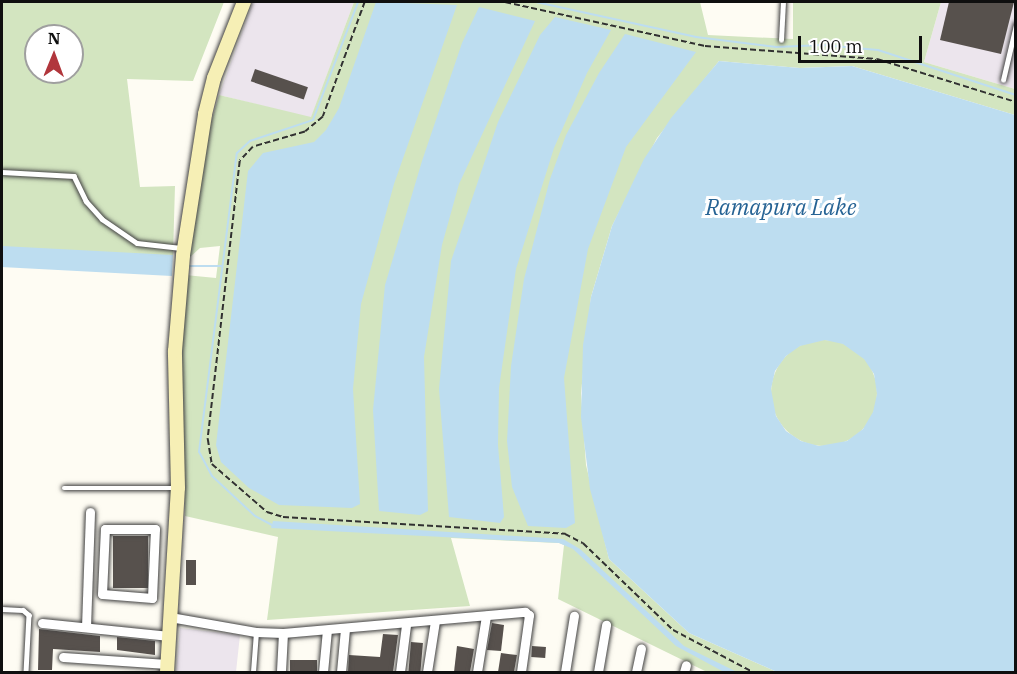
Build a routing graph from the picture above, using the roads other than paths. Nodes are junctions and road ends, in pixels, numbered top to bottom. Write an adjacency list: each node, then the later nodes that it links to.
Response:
1 (244, 2): 7 (main road)
2 (783, 2): 4 (lane)
3 (1016, 25): 5 (lane)
4 (781, 40)
5 (1003, 80)
6 (2, 172): 7 (lane)
7 (183, 252): 9 (main road)
8 (64, 488): 9 (lane)
9 (178, 488): 12 (main road)
10 (90, 512): 21 (street)
11 (155, 541): 11 (street); 12 (street)
12 (175, 542): 16 (main road)
13 (2, 609): 30 (lane)
14 (486, 616): 17 (street); 37 (street); 38 (street)
15 (574, 616): 39 (street)
16 (170, 617): 24 (street); 26 (main road)
17 (435, 621): 19 (street); 36 (street)
18 (42, 623): 21 (street)
19 (406, 625): 22 (street); 35 (street)
20 (606, 625): 40 (street)
21 (86, 627): 26 (street)
22 (345, 629): 23 (street); 34 (street)
23 (327, 630): 25 (street); 33 (street)
24 (256, 632): 25 (street); 31 (lane)
25 (283, 633): 32 (street)
26 (169, 636): 29 (main road)
27 (641, 649): 41 (street)
28 (63, 657): 29 (street)
29 (167, 668)
30 (26, 672)
31 (253, 672)
32 (281, 672)
33 (323, 672)
34 (341, 672)
35 (400, 672)
36 (427, 672)
37 (477, 672)
38 (520, 672)
39 (565, 672)
40 (598, 672)
41 (636, 672)

